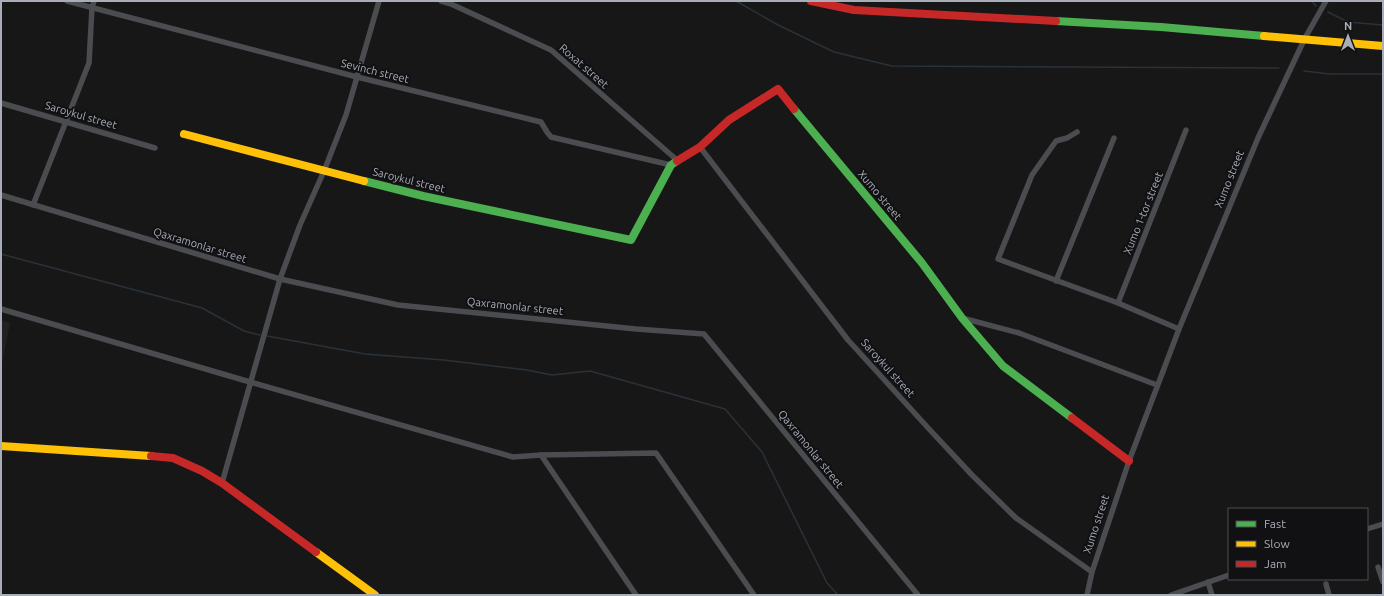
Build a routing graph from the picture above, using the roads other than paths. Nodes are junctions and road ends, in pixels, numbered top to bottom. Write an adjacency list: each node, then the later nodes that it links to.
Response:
1 (67, 1): 7 (street, Sevinch street)
2 (94, 1): 7 (street)
3 (379, 1): 10 (street)
4 (440, 1): 19 (street, Roxat street)
5 (811, 1): 8 (main road)
6 (1325, 2): 8 (street, Xumo street)
7 (92, 8): 10 (street, Sevinch street); 12 (street)
8 (1305, 38): 9 (main road); 28 (street, Xumo street)
9 (1383, 46)
10 (357, 77): 19 (street, Sevinch street); 20 (street)
11 (1, 103): 12 (street, Saroykul street)
12 (66, 122): 18 (street, Saroykul street); 22 (street)
13 (1186, 130): 25 (street, Xumo 1-tor street)
14 (1077, 132): 24 (street)
15 (184, 134): 20 (main road, Saroykul street)
16 (1114, 138): 24 (street)
17 (700, 147): 19 (main road); 27 (main road, Xumo street); 38 (street, Saroykul street)
18 (155, 148)
19 (674, 163): 20 (main road, Saroykul street)
20 (324, 170): 23 (street)
21 (1, 195): 22 (street, Qaxramonlar street)
22 (33, 205): 23 (street, Qaxramonlar street)
23 (280, 279): 29 (street); 46 (street, Qaxramonlar street)
24 (1056, 281): 25 (street)
25 (1118, 303): 28 (street)
26 (1, 309): 29 (street)
27 (962, 318): 30 (street); 33 (main road, Xumo street)
28 (1179, 329): 30 (street, Xumo street)
29 (250, 382): 32 (street); 34 (street)
30 (1157, 385): 33 (street, Xumo street)
31 (1, 446): 34 (main road)
32 (541, 455): 44 (street); 45 (street)
33 (1128, 461): 38 (street, Xumo street)
34 (222, 483): 43 (main road)
35 (1383, 524): 36 (street)
36 (1368, 529)
37 (1378, 567): 41 (street)
38 (1092, 572): 47 (street, Xumo street)
39 (1228, 575): 40 (street)
40 (1208, 582): 48 (street); 49 (street)
41 (1383, 582)
42 (1326, 584): 50 (street)
43 (375, 595)
44 (636, 595)
45 (754, 595)
46 (918, 595)
47 (1087, 595)
48 (1171, 595)
49 (1212, 595)
50 (1329, 595)

